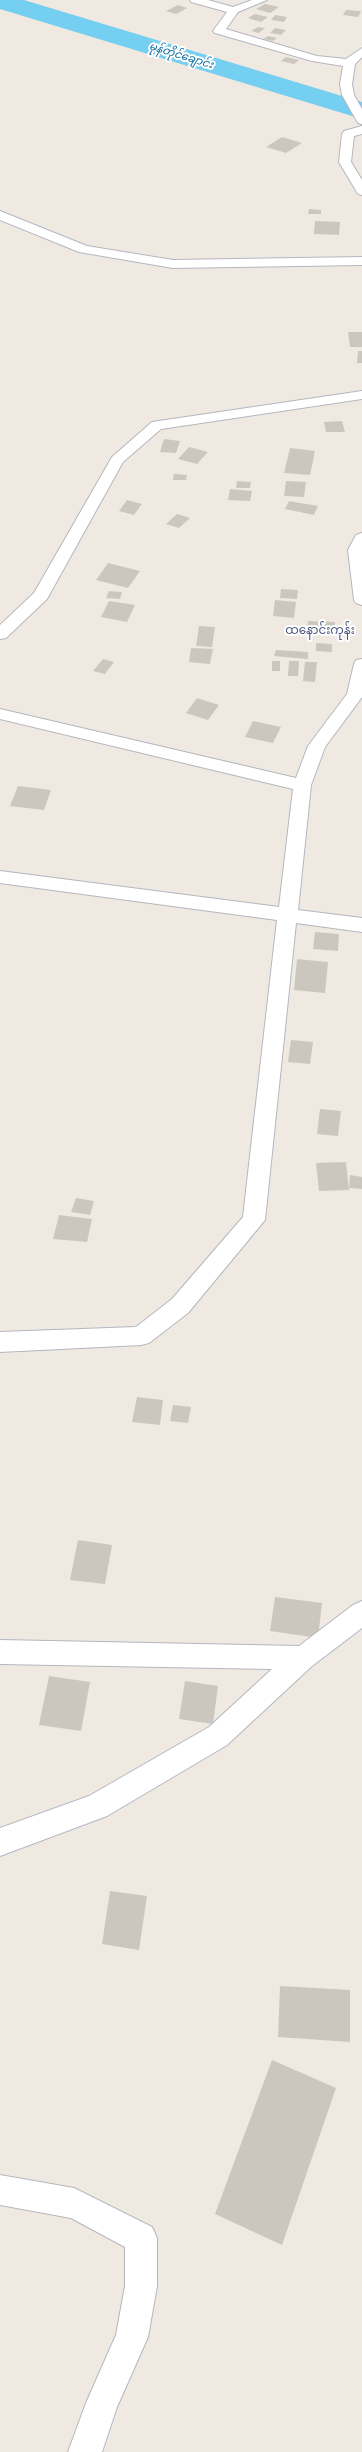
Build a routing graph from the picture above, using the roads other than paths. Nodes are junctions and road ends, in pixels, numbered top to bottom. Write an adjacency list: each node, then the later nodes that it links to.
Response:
1 (196, 0): 3 (street)
2 (262, 0): 3 (street)
3 (234, 10): 5 (street)
4 (362, 51): 5 (street)
5 (349, 63): 6 (street)
6 (362, 120)
7 (362, 130): 8 (street)
8 (362, 191)
9 (0, 215): 10 (street)
10 (362, 261)
11 (362, 395): 14 (street)
12 (362, 538): 13 (street)
13 (362, 600)
14 (0, 634)
15 (362, 664): 17 (street)
16 (0, 714): 17 (street)
17 (302, 785): 19 (street)
18 (0, 877): 19 (street)
19 (288, 914): 20 (street); 21 (street)
20 (362, 924)
21 (0, 1342)
22 (362, 1613): 24 (street)
23 (0, 1652): 24 (street)
24 (303, 1658): 25 (street)
25 (0, 1842)
26 (0, 2190): 27 (street)
27 (85, 2452)

